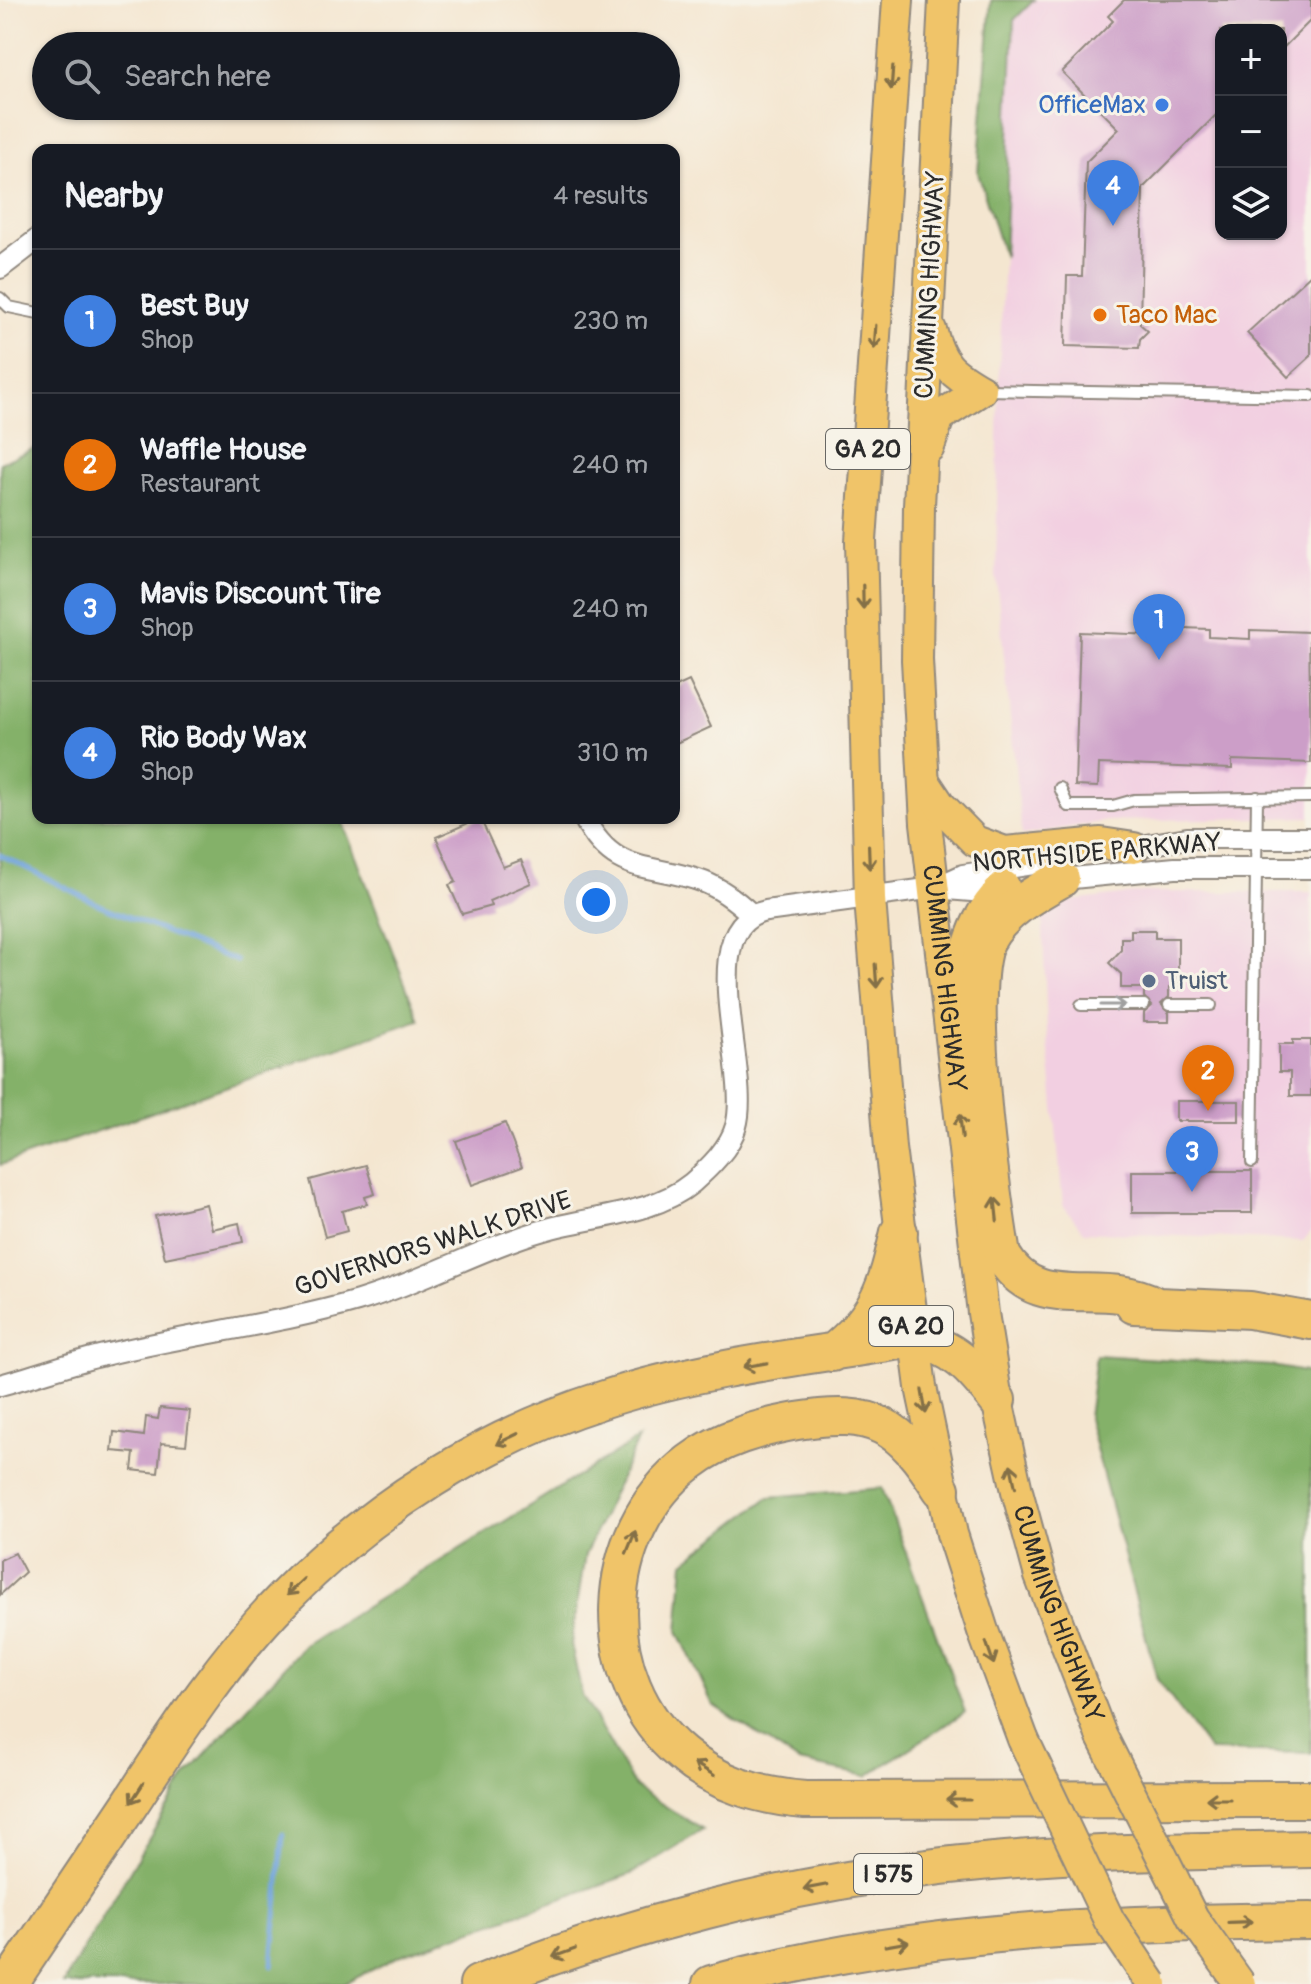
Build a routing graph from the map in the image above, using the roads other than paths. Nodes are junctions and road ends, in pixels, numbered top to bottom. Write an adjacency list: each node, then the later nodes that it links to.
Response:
1 (898, 0): 24 (main road, CUMMING HIGHWAY / GA 20, one-way to 24)
2 (944, 0): 7 (main road, CUMMING HIGHWAY / GA 20)
3 (32, 244): 4 (street)
4 (0, 268)
5 (0, 298): 6 (lane)
6 (32, 312)
7 (929, 324): 8 (main road); 10 (main road, CUMMING HIGHWAY / GA 20)
8 (981, 390): 9 (lane); 10 (main road)
9 (1311, 396)
10 (919, 506): 11 (main road, CUMMING HIGHWAY / GA 20)
11 (924, 781): 18 (main road); 23 (main road, CUMMING HIGHWAY / GA 20)
12 (1060, 788): 13 (lane)
13 (1257, 797): 14 (lane); 16 (lane)
14 (1311, 797)
15 (588, 824): 25 (street)
16 (1256, 837): 17 (street, NORTHSIDE PARKWAY); 18 (street, NORTHSIDE PARKWAY); 19 (lane)
17 (1311, 838)
18 (1134, 848): 23 (street, NORTHSIDE PARKWAY)
19 (1256, 867): 20 (street, NORTHSIDE PARKWAY); 21 (street, NORTHSIDE PARKWAY); 31 (lane)
20 (1311, 868)
21 (1061, 879): 22 (street, NORTHSIDE PARKWAY); 34 (highway, one-way to 21)
22 (1004, 886): 23 (street, NORTHSIDE PARKWAY); 26 (main road)
23 (934, 888): 24 (street); 26 (main road, CUMMING HIGHWAY / GA 20)
24 (870, 899): 25 (street); 33 (main road, CUMMING HIGHWAY / GA 20, one-way to 33)
25 (751, 914): 38 (street, GOVERNORS WALK DRIVE)
26 (948, 1000): 32 (main road, CUMMING HIGHWAY / GA 20, one-way to 26)
27 (1081, 1005): 28 (lane, one-way to 28)
28 (1144, 1005)
29 (1169, 1005): 30 (lane)
30 (1211, 1005)
31 (1252, 1162)
32 (973, 1231): 34 (highway, GA 20); 39 (main road, CUMMING HIGHWAY)
33 (899, 1232): 36 (main road, CUMMING HIGHWAY / GA 20); 37 (highway)
34 (1155, 1305): 35 (highway, GA 20)
35 (1311, 1321)
36 (913, 1339): 37 (highway); 39 (highway); 40 (main road, CUMMING HIGHWAY / GA 20, one-way to 40)
37 (832, 1353): 44 (highway, one-way to 44)
38 (0, 1385)
39 (997, 1400): 48 (main road, CUMMING HIGHWAY, one-way to 39, bridge)
40 (941, 1489): 41 (highway, one-way to 40); 47 (main road, CUMMING HIGHWAY / GA 20, one-way to 47, bridge)
41 (1311, 1799)
42 (1311, 1849): 45 (highway, I 575, one-way to 45)
43 (1311, 1921): 46 (highway, one-way to 43)
44 (9, 1984)
45 (478, 1984)
46 (711, 1984)
47 (1152, 1984)
48 (1240, 1984)

